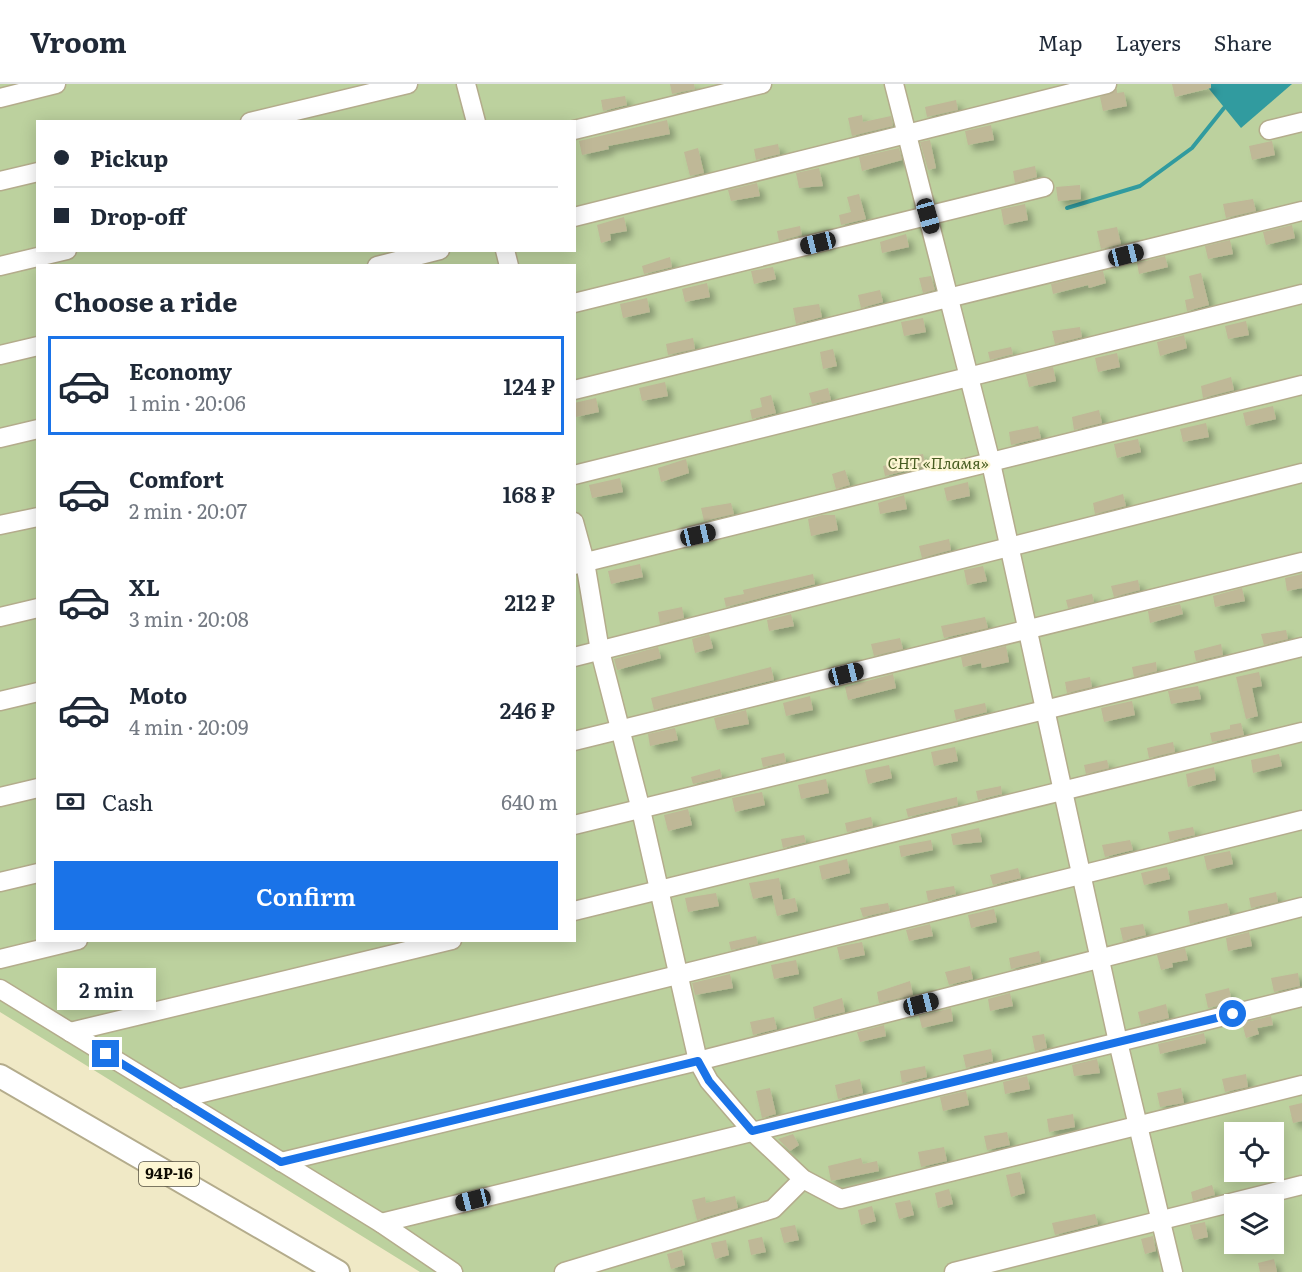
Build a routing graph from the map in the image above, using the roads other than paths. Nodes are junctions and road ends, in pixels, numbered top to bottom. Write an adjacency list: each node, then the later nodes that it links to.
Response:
1 (56, 84): 7 (street)
2 (408, 84): 8 (street)
3 (466, 84): 9 (street)
4 (762, 84): 11 (street)
5 (894, 84): 13 (street)
6 (1107, 84): 13 (street)
7 (0, 98)
8 (258, 120)
9 (475, 120)
10 (1302, 122): 12 (street)
11 (576, 130)
12 (1269, 130)
13 (906, 132): 18 (street); 19 (street)
14 (36, 172): 15 (street)
15 (0, 181)
16 (1044, 187): 19 (street)
17 (1302, 211): 25 (street)
18 (576, 216)
19 (928, 216): 25 (street); 26 (street)
20 (59, 252): 23 (street)
21 (432, 252): 22 (street)
22 (385, 264)
23 (0, 266)
24 (1302, 294): 29 (street)
25 (951, 298): 29 (street); 31 (street)
26 (576, 303)
27 (36, 346): 28 (street)
28 (0, 355)
29 (970, 377): 34 (street); 36 (street)
30 (1302, 385): 34 (street)
31 (576, 390)
32 (36, 429): 33 (street)
33 (0, 438)
34 (991, 463): 40 (street); 42 (street)
35 (1302, 473): 40 (street)
36 (576, 476)
37 (36, 517): 38 (street)
38 (0, 525)
39 (576, 536): 42 (street)
40 (1008, 546): 45 (street); 47 (street)
41 (1302, 561): 45 (street)
42 (580, 564): 47 (street)
43 (36, 608): 44 (street)
44 (0, 617)
45 (1027, 629): 51 (street); 52 (street)
46 (1302, 646): 51 (street)
47 (600, 651): 48 (street); 52 (street)
48 (576, 657)
49 (36, 693): 50 (street)
50 (0, 701)
51 (1046, 711): 56 (street); 58 (street)
52 (621, 730): 54 (street); 58 (street)
53 (1302, 732): 56 (street)
54 (576, 741)
55 (36, 788): 57 (street)
56 (1063, 792): 62 (street); 64 (street)
57 (0, 797)
58 (641, 810): 60 (street); 64 (street)
59 (1302, 820): 62 (street)
60 (576, 825)
61 (36, 873): 63 (street)
62 (1083, 875): 70 (street); 71 (street)
63 (0, 882)
64 (660, 890): 66 (street); 71 (street)
65 (1302, 907): 70 (street)
66 (576, 911)
67 (69, 942): 69 (street)
68 (444, 942): 74 (street)
69 (0, 958)
70 (1100, 958): 75 (street); 76 (street)
71 (676, 974): 76 (street); 79 (street)
72 (0, 989): 74 (street)
73 (1302, 997): 75 (street)
74 (70, 1032): 79 (street)
75 (1118, 1042): 80 (street); 81 (street)
76 (698, 1061): 81 (street); 82 (street)
77 (0, 1076): 87 (main road, 94Р-16)
78 (1302, 1085): 80 (street)
79 (178, 1099): 82 (street)
80 (1139, 1126): 83 (street); 85 (street)
81 (752, 1131): 83 (street); 86 (street)
82 (281, 1162): 86 (street)
83 (803, 1179): 89 (street)
84 (1302, 1185): 85 (street)
85 (1160, 1220): 90 (street); 91 (street)
86 (381, 1223): 88 (street)
87 (338, 1272)
88 (453, 1272)
89 (564, 1272)
90 (954, 1272)
91 (1173, 1272)

